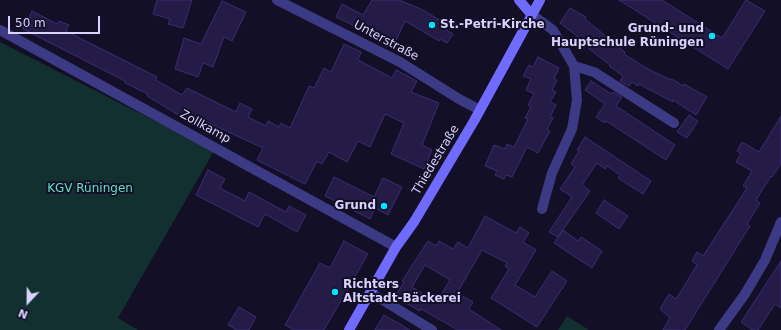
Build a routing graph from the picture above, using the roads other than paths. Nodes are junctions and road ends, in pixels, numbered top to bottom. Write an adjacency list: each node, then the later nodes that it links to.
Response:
1 (276, 0): 7 (street, Unterstraße)
2 (520, 0): 4 (street)
3 (540, 0): 4 (street, Thiedestraße)
4 (531, 14): 6 (street); 7 (street, Thiedestraße)
5 (0, 30): 11 (street, Zollkamp)
6 (574, 66): 8 (street); 9 (street)
7 (480, 110): 11 (street, Thiedestraße)
8 (674, 123)
9 (542, 209)
10 (781, 222): 15 (street)
11 (396, 247): 12 (street, Thiedestraße)
12 (371, 293): 13 (street, Thiedestraße); 14 (street)
13 (348, 330)
14 (432, 330)
15 (719, 330)

